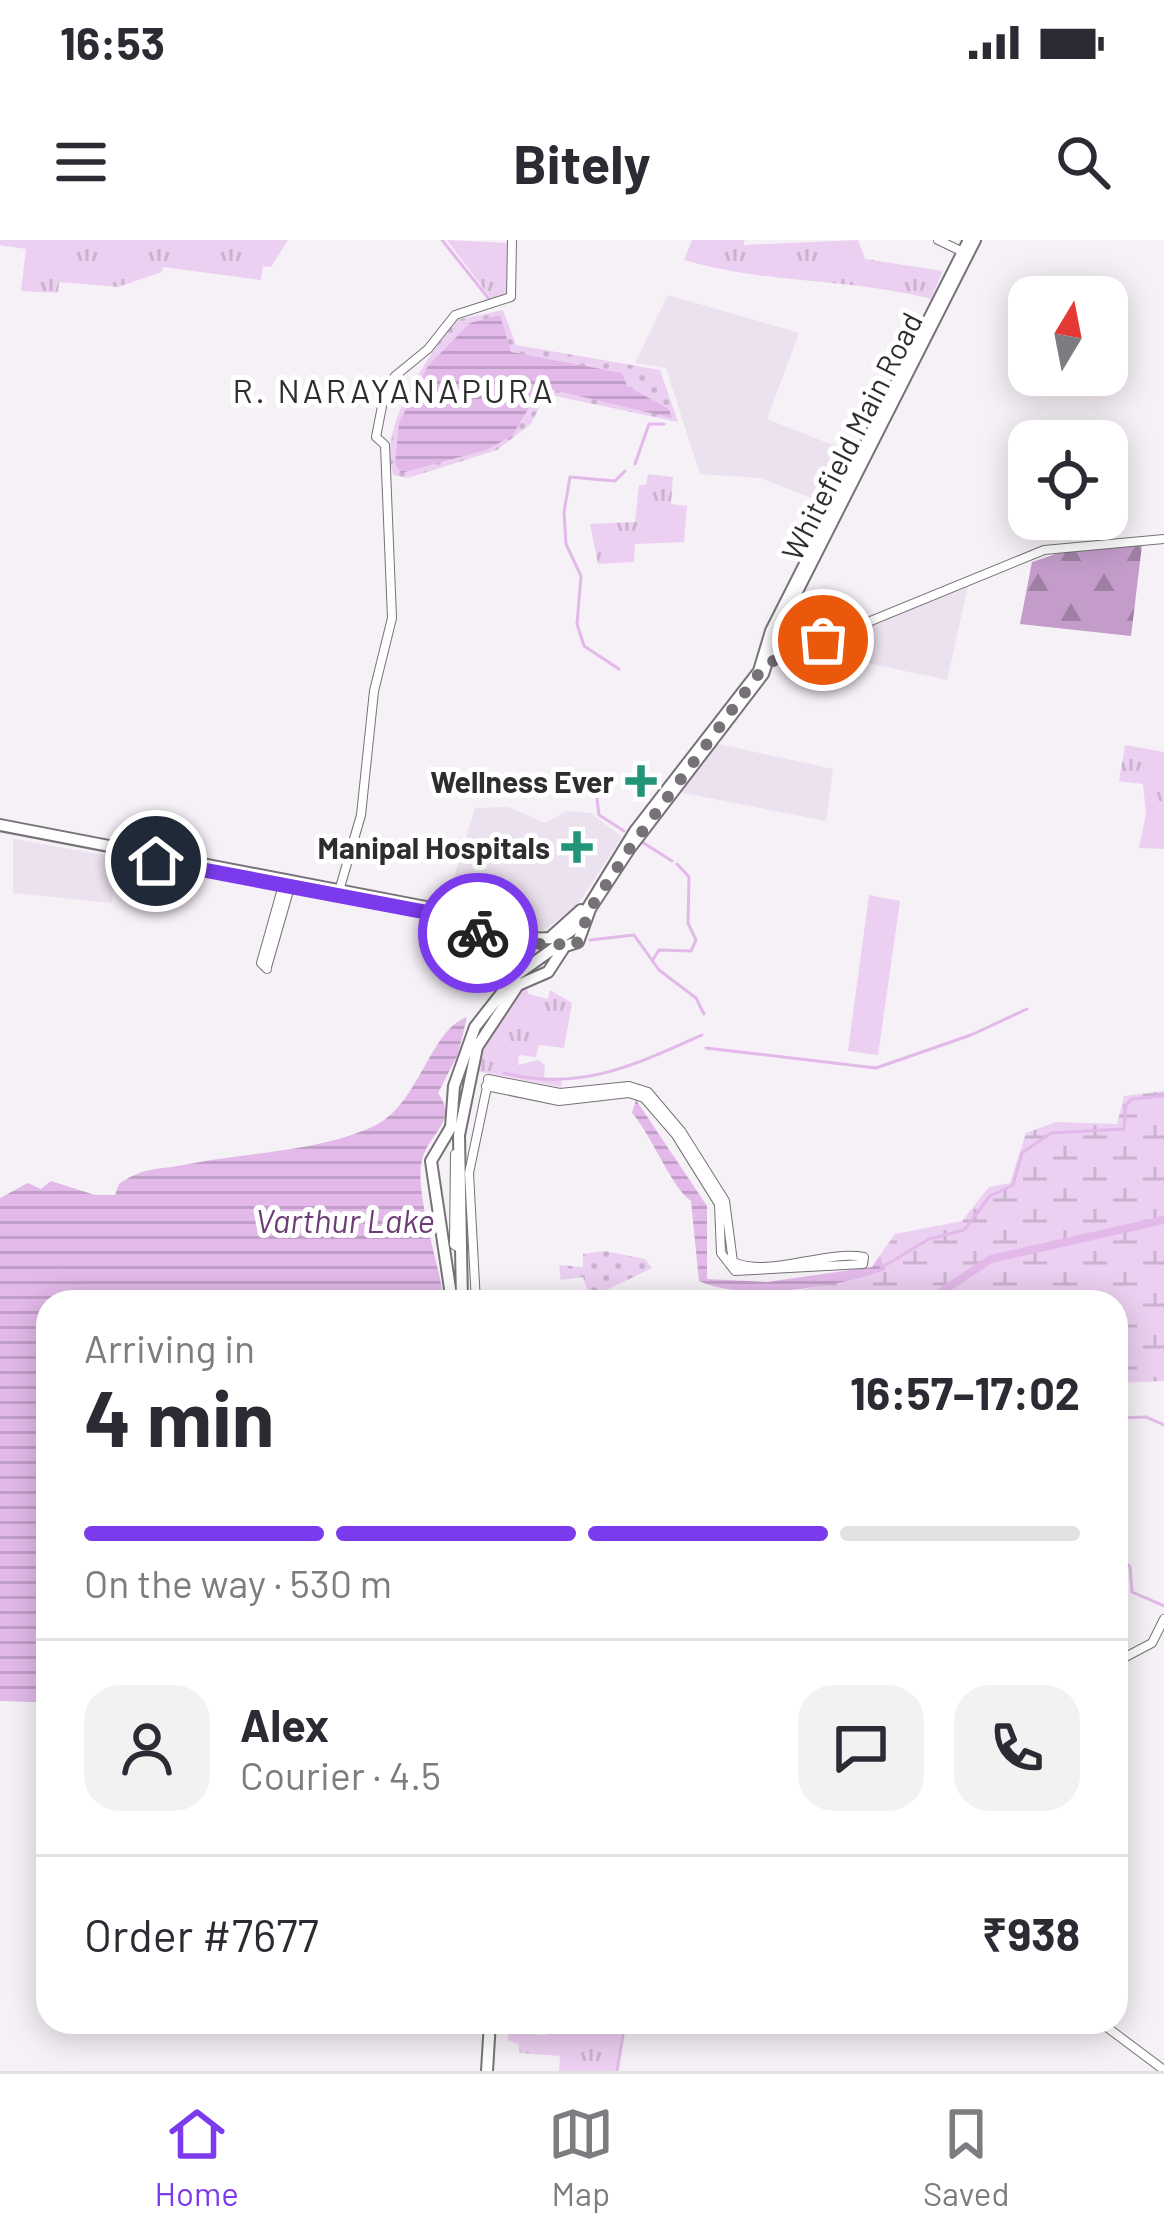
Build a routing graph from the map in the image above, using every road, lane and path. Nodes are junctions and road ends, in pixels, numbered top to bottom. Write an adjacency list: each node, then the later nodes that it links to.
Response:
1 (512, 240): 9 (street)
2 (938, 240): 3 (street)
3 (969, 244): 5 (main road, Whitefield Main Road)
4 (1164, 538): 5 (street)
5 (764, 663): 10 (main road, Whitefield Main Road); 10 (main road, Whitefield Main Road)
6 (0, 828): 7 (main road)
7 (220, 871): 8 (main road); 9 (main road)
8 (286, 886): 8 (street); 11 (main road)
9 (339, 891): 10 (main road)
10 (560, 942): 11 (main road); 12 (main road); 13 (main road)
11 (517, 948): 12 (main road)
12 (526, 967): 13 (main road)
13 (515, 982): 14 (main road); 18 (main road)
14 (459, 1135): 15 (main road); 16 (street)
15 (467, 1157): 16 (main road); 17 (street); 20 (street)
16 (463, 1250): 19 (main road)
17 (863, 1260)
18 (450, 1290)
19 (462, 1290)
20 (475, 1290)
21 (1164, 1619): 22 (street)
22 (1128, 1656)
23 (489, 2034): 26 (main road)
24 (1116, 2034): 25 (street)
25 (1164, 2070)
26 (487, 2071)

